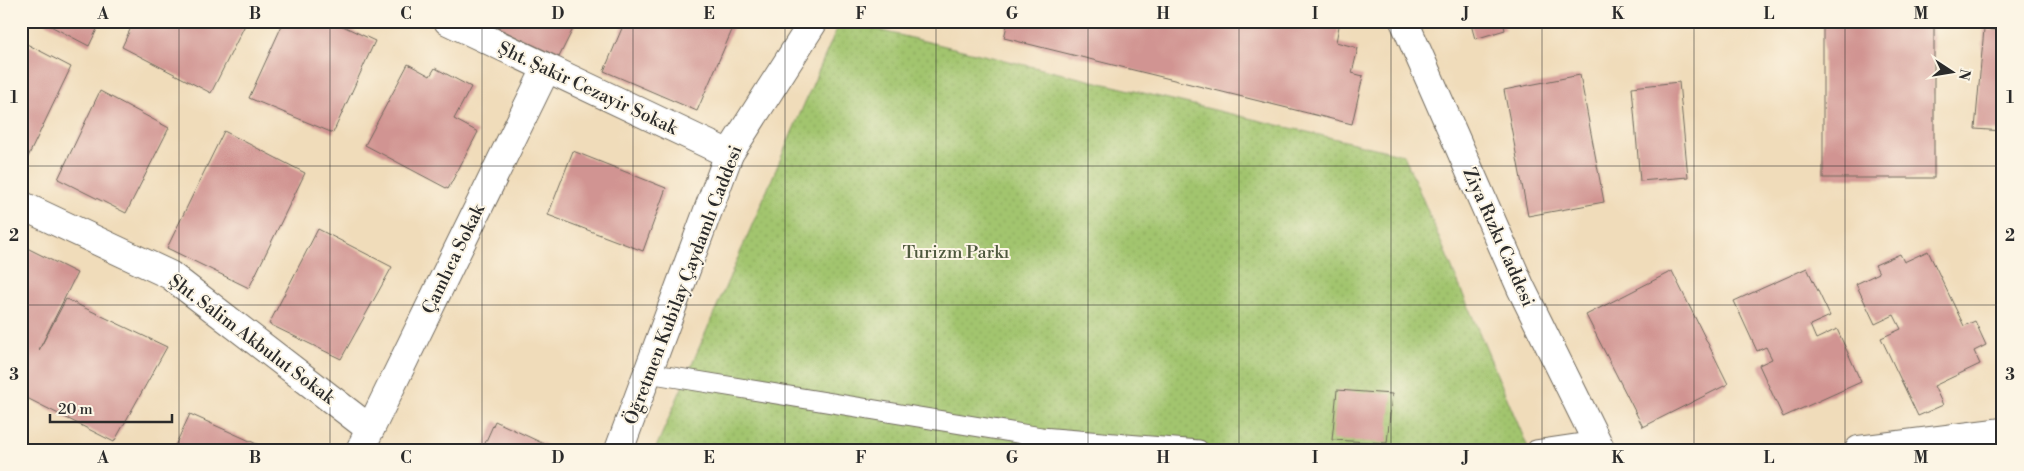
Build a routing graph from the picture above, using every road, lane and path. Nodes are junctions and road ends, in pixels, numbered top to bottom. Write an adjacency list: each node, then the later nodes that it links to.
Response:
1 (448, 21): 4 (street, Şht. Şakir Cezayir Sokak)
2 (814, 21): 5 (street, Öğretmen Kubilay Çaydamlı Caddesi)
3 (1404, 21): 10 (street, Ziya Rızkı Caddesi)
4 (546, 69): 5 (street, Şht. Şakir Cezayir Sokak); 9 (street, Çamlıca Sokak)
5 (729, 154): 7 (street, Öğretmen Kubilay Çaydamlı Caddesi)
6 (21, 204): 9 (street, Şht. Salim Akbulut Sokak)
7 (648, 373): 11 (street, Öğretmen Kubilay Çaydamlı Caddesi); 12 (lane)
8 (2003, 432): 14 (street)
9 (365, 439)
10 (1599, 445): 13 (lane)
11 (619, 450)
12 (1199, 450)
13 (1536, 450)
14 (1859, 450)

